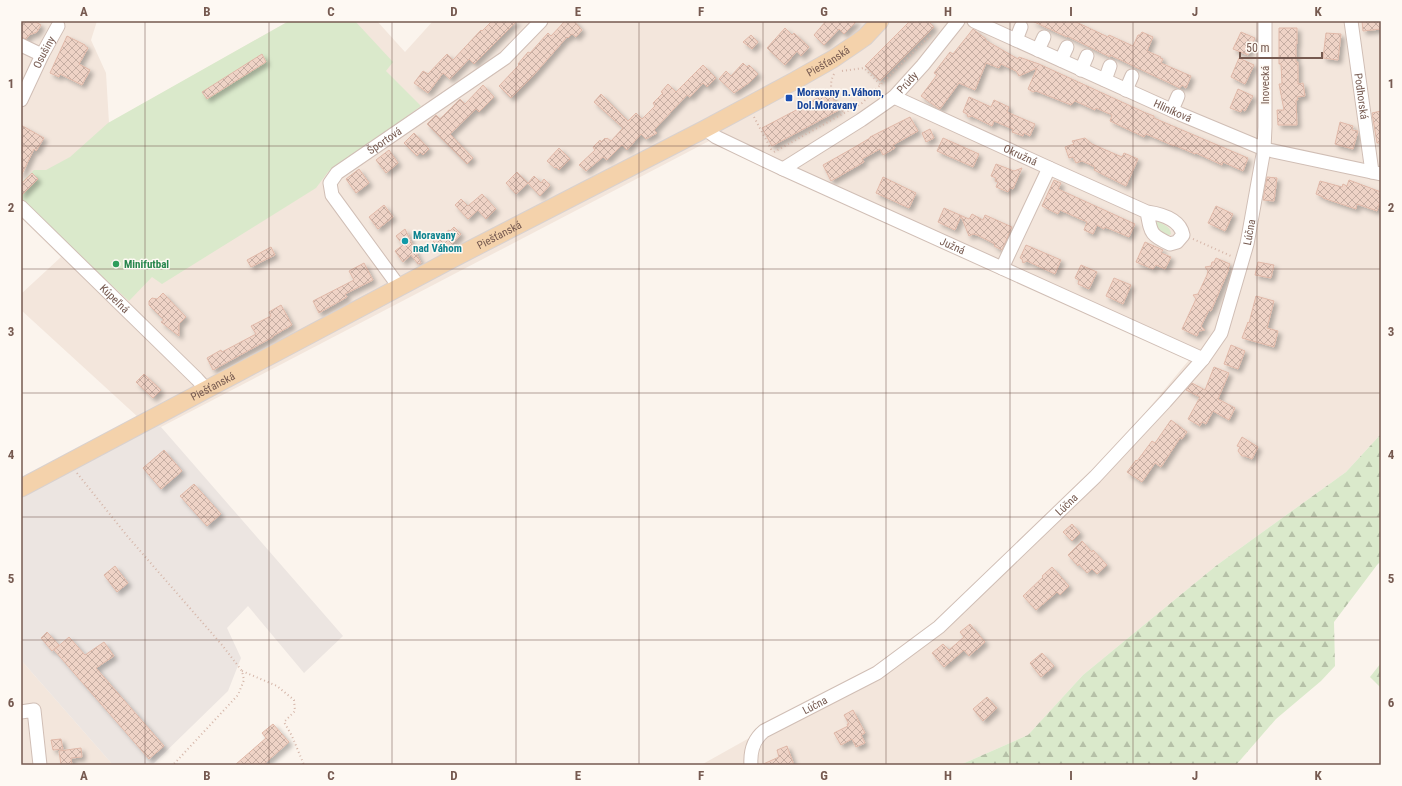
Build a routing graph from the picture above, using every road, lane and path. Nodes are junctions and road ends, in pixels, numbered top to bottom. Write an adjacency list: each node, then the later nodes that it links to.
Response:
1 (541, 21): 31 (street, Športová)
2 (880, 21): 19 (main road, Piešťanská)
3 (958, 21): 15 (street, Prúdy)
4 (974, 21): 7 (street, Hliníková)
5 (1265, 21): 20 (street, Inovecká)
6 (1351, 21): 25 (street, Podhorská)
7 (992, 24): 20 (street, Hliníková)
8 (58, 26): 11 (street, Osušiny)
9 (934, 32): 14 (path)
10 (21, 45): 11 (street)
11 (42, 55): 16 (street, Osušiny)
12 (840, 71): 14 (path)
13 (835, 73): 17 (path)
14 (882, 85): 17 (path)
15 (894, 97): 23 (street, Okružná); 24 (street, Prúdy)
16 (21, 100)
17 (844, 113): 21 (path)
18 (753, 114): 21 (path)
19 (705, 129): 24 (street, Južná); 31 (main road, Piešťanská)
20 (1264, 149): 25 (street, Hliníková); 29 (street, Lúčna)
21 (773, 152): 22 (path)
22 (767, 155)
23 (1049, 168): 27 (street, Okružná); 30 (street)
24 (783, 169): 30 (street, Južná)
25 (1377, 173)
26 (21, 207): 33 (street, Kúpeľná)
27 (1147, 212): 28 (street, Okružná); 28 (street)
28 (1183, 234): 29 (path)
29 (1242, 261): 32 (street, Lúčna)
30 (1002, 268): 32 (street, Južná)
31 (400, 288): 33 (main road, Piešťanská)
32 (1203, 359): 41 (street, Lúčna)
33 (207, 390): 34 (main road, Piešťanská)
34 (70, 463): 35 (main road, Piešťanská); 36 (path)
35 (21, 488)
36 (242, 671): 39 (path); 40 (path)
37 (21, 712): 38 (street)
38 (40, 765)
39 (173, 765)
40 (304, 765)
41 (751, 765)

